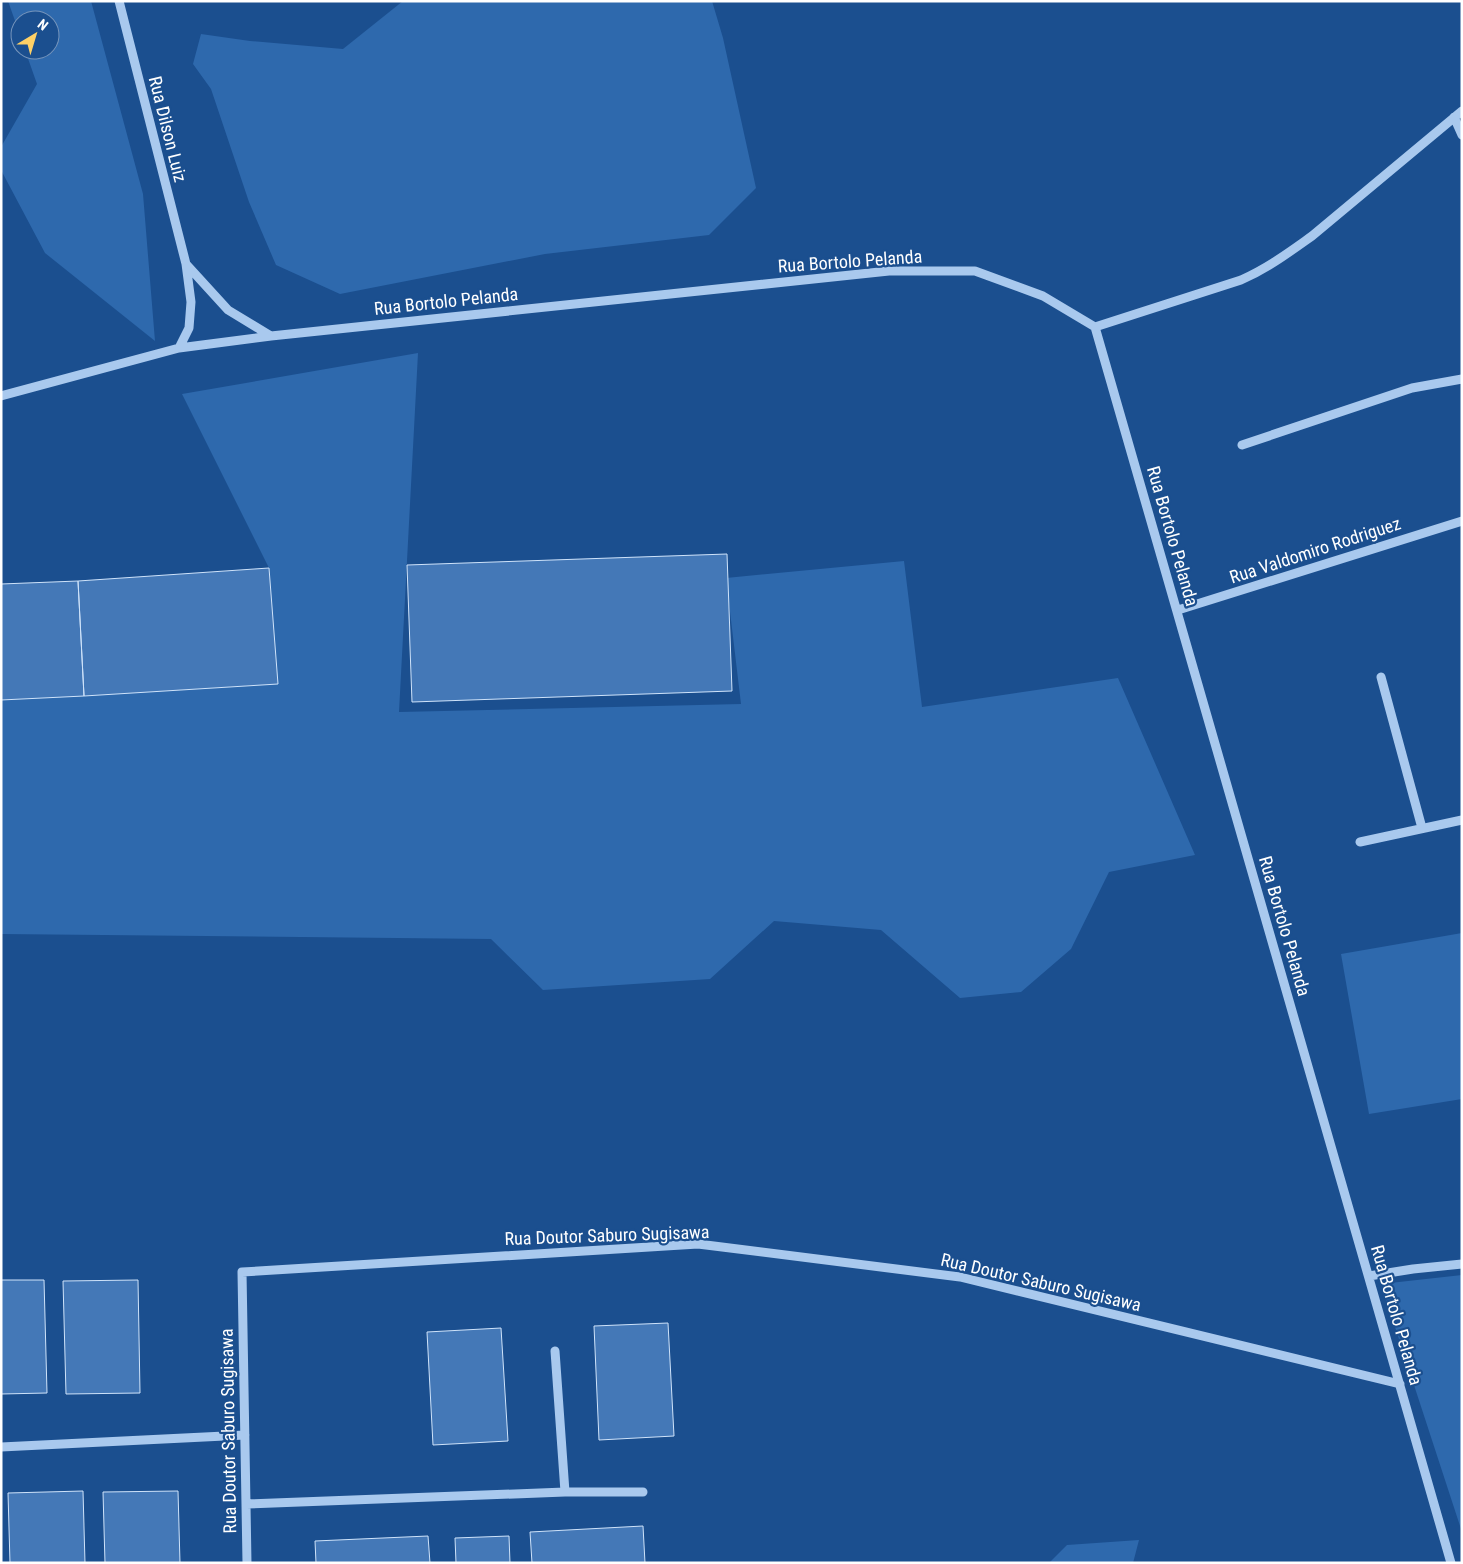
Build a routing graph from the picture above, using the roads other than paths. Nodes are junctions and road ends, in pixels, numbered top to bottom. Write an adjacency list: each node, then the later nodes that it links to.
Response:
1 (119, 1): 4 (street, Rua Dilson Luiz)
2 (1458, 114): 3 (street); 5 (street)
3 (1462, 135)
4 (186, 264): 6 (street); 7 (street, Rua Dilson Luiz)
5 (1095, 327): 6 (street, Rua Bortolo Pelanda); 12 (street, Rua Bortolo Pelanda)
6 (271, 336): 7 (street, Rua Bortolo Pelanda)
7 (180, 348): 9 (street, Rua Bortolo Pelanda)
8 (1462, 380): 10 (street)
9 (1, 396)
10 (1242, 445)
11 (1462, 521): 12 (street, Rua Valdomiro Rodriguez)
12 (1178, 610): 18 (street, Rua Bortolo Pelanda)
13 (1381, 677): 15 (street)
14 (1462, 820): 15 (street)
15 (1422, 828): 16 (street)
16 (1360, 842)
17 (1462, 1264): 18 (street)
18 (1368, 1276): 20 (street, Rua Bortolo Pelanda)
19 (555, 1351): 23 (street)
20 (1400, 1384): 21 (street, Rua Doutor Saburo Sugisawa); 27 (street, Rua Bortolo Pelanda)
21 (245, 1435): 22 (street); 25 (street, Rua Doutor Saburo Sugisawa)
22 (1, 1447)
23 (565, 1492): 24 (street); 25 (street)
24 (643, 1492)
25 (246, 1504): 26 (street, Rua Doutor Saburo Sugisawa)
26 (247, 1563)
27 (1451, 1563)

